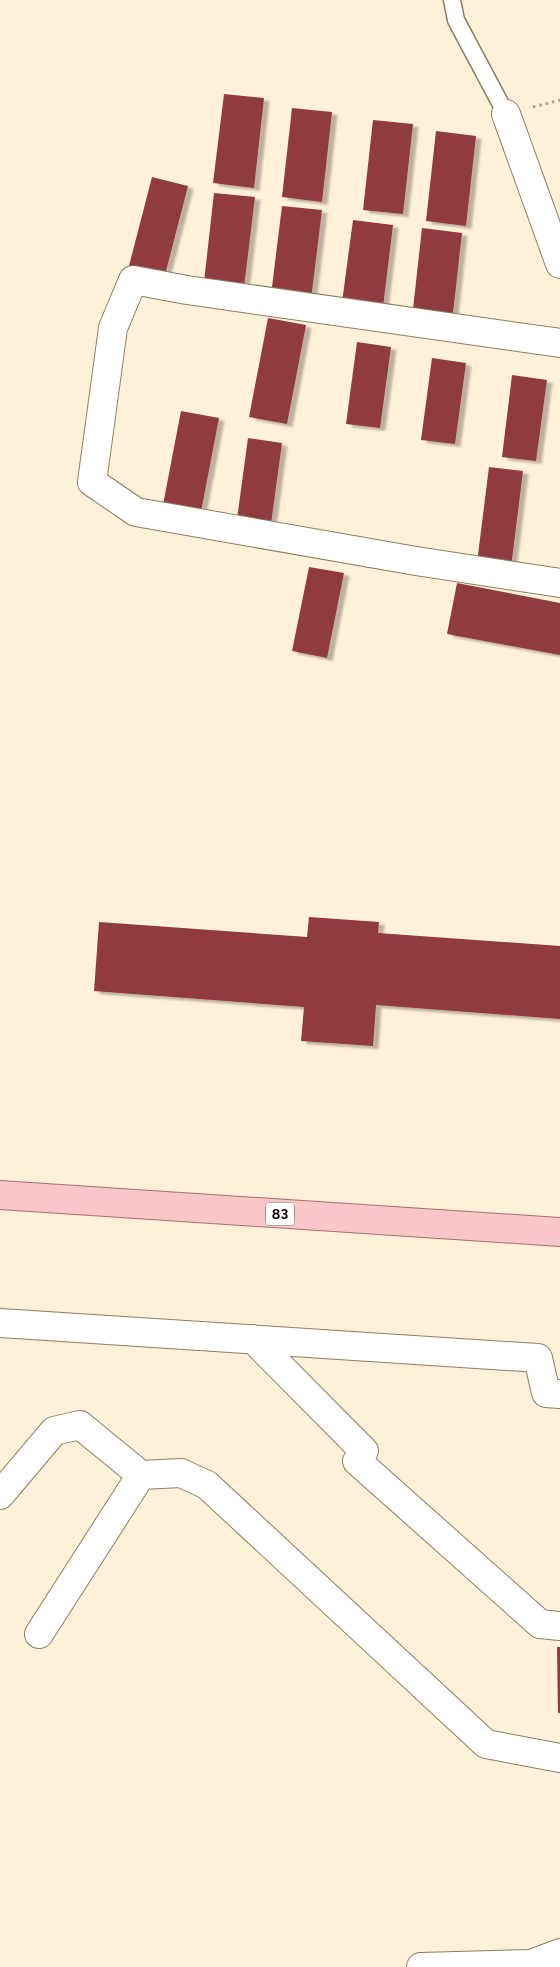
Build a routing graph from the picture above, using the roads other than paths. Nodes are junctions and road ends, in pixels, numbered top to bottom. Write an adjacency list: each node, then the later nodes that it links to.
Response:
1 (452, 0): 2 (lane)
2 (506, 114): 3 (street)
3 (560, 264)
4 (560, 343): 5 (street)
5 (560, 582)
6 (0, 1194): 7 (main road, 83)
7 (560, 1232)
8 (0, 1323): 9 (street)
9 (253, 1339): 10 (street); 13 (street)
10 (560, 1394)
11 (141, 1475): 12 (street); 14 (street); 15 (street)
12 (0, 1495)
13 (560, 1626)
14 (39, 1634)
15 (560, 1758)
16 (560, 1953): 17 (street)
17 (422, 1967)

